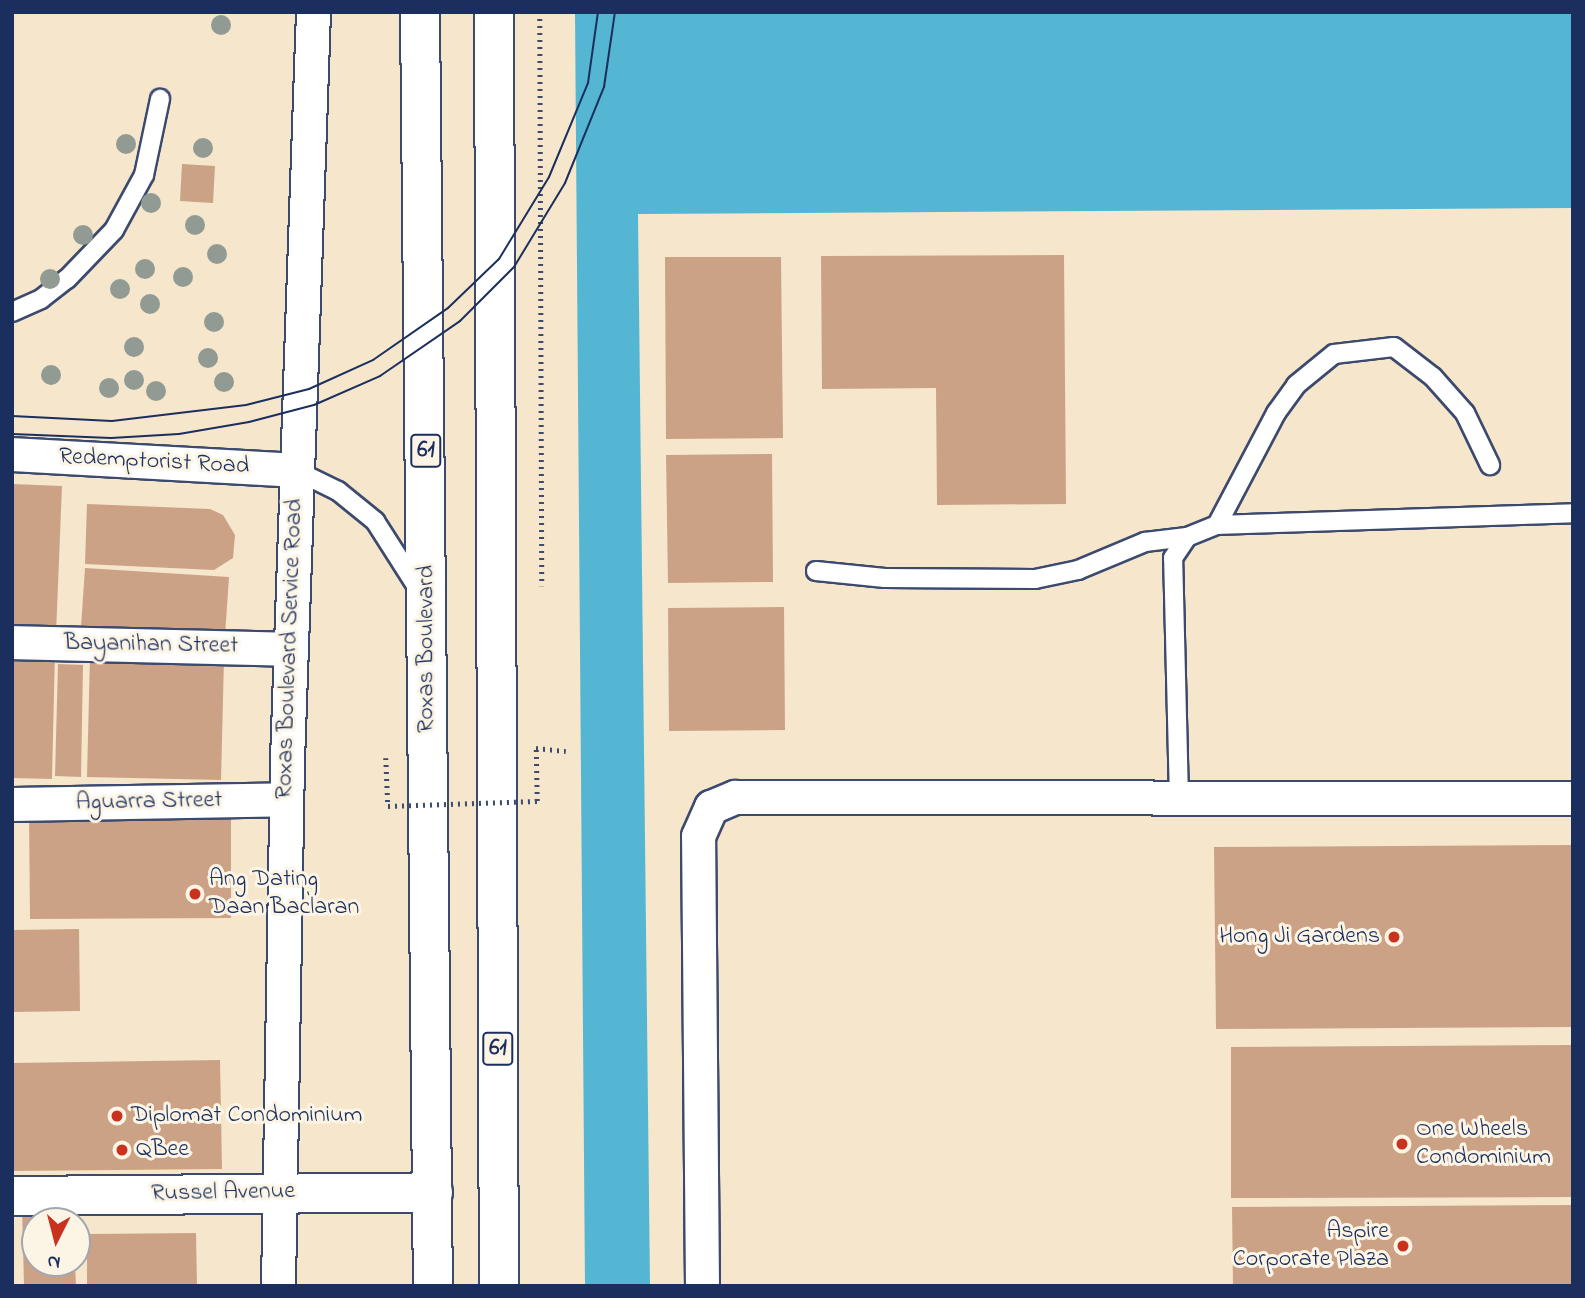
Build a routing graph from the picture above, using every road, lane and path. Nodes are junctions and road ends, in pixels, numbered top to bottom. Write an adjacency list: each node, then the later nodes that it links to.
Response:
1 (313, 12): 9 (street, Roxas Boulevard Service Road)
2 (420, 12): 15 (main road, Roxas Boulevard / 61)
3 (494, 12): 29 (main road, 61)
4 (540, 12): 14 (path)
5 (160, 99): 6 (lane)
6 (12, 312)
7 (12, 454): 9 (street, Redemptorist Road)
8 (1490, 464): 11 (lane)
9 (295, 470): 15 (lane); 17 (street, Roxas Boulevard Service Road)
10 (1573, 513): 11 (lane)
11 (1216, 525): 12 (lane)
12 (1187, 537): 13 (lane); 22 (lane)
13 (816, 571)
14 (542, 586)
15 (427, 607): 25 (main road, Roxas Boulevard / 61)
16 (12, 642): 17 (street, Bayanihan Street)
17 (290, 649): 21 (street, Roxas Boulevard Service Road)
18 (566, 751): 19 (path, bridge)
19 (386, 758)
20 (1573, 798): 22 (street)
21 (286, 799): 23 (street, Aguarra Street); 24 (street, Roxas Boulevard Service Road)
22 (1179, 799): 30 (street)
23 (12, 804)
24 (279, 1191): 25 (main road, Russel Avenue); 26 (main road, Russel Avenue); 27 (street, Roxas Boulevard Service Road)
25 (433, 1192): 28 (main road, Roxas Boulevard / 61)
26 (12, 1196)
27 (278, 1286)
28 (433, 1286)
29 (499, 1286)
30 (702, 1286)

